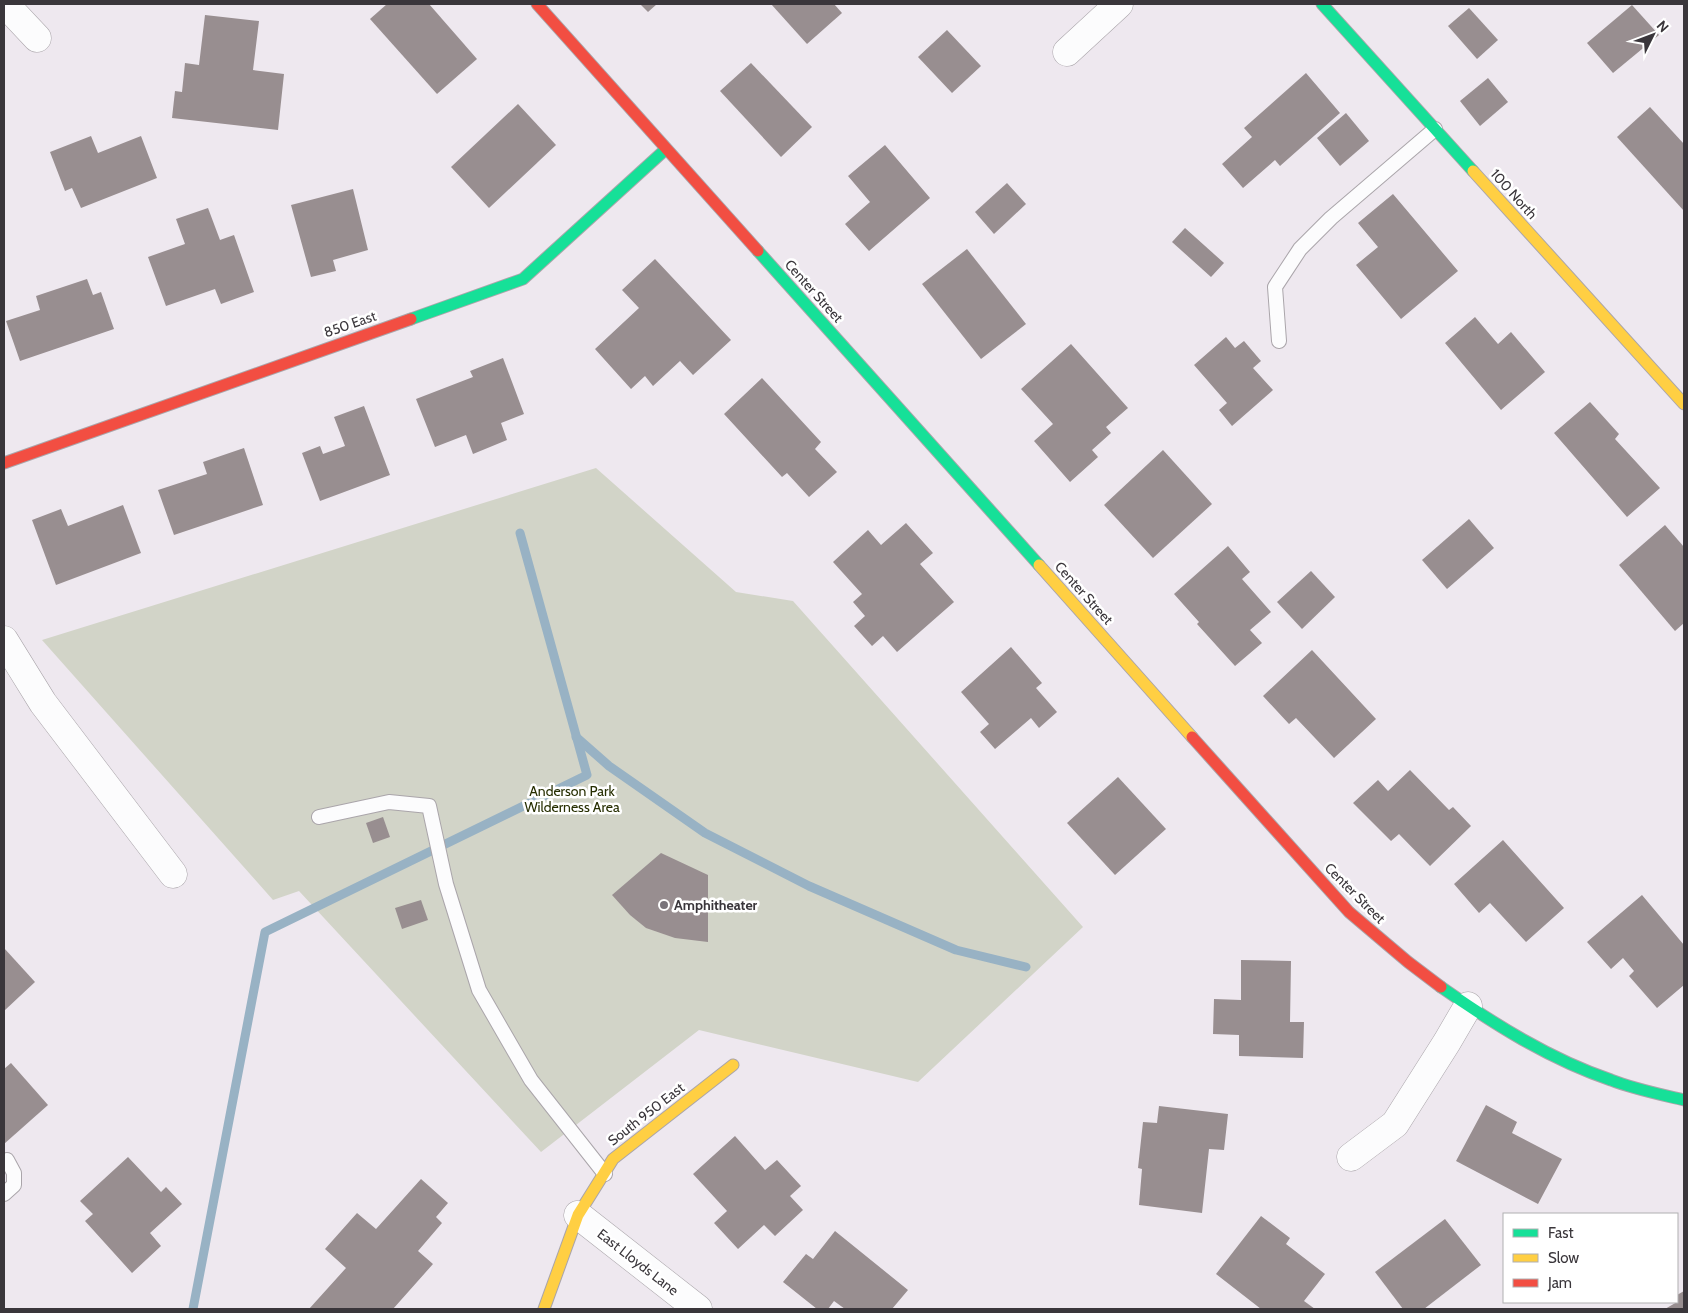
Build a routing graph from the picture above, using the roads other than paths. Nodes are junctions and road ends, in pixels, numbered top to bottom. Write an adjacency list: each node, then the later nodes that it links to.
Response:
1 (6, 4): 5 (street)
2 (537, 4): 8 (street, Center Street)
3 (1119, 4): 6 (street)
4 (1322, 4): 7 (street, 100 North)
5 (37, 38)
6 (1067, 52)
7 (1434, 129): 9 (lane); 10 (street, 100 North)
8 (666, 149): 11 (street, 850 East); 15 (street, Center Street)
9 (1279, 341)
10 (1684, 404)
11 (4, 463)
12 (4, 640): 14 (street)
13 (319, 817): 20 (lane)
14 (173, 874)
15 (1468, 1006): 17 (street, Center Street); 18 (street)
16 (733, 1065): 20 (street, South 950 East)
17 (1684, 1100)
18 (1351, 1158)
19 (7, 1160): 21 (lane)
20 (605, 1174): 22 (street, South 950 East)
21 (4, 1194)
22 (578, 1215): 23 (street, South 950 East); 24 (street, East Lloyds Lane)
23 (544, 1309)
24 (698, 1309)

